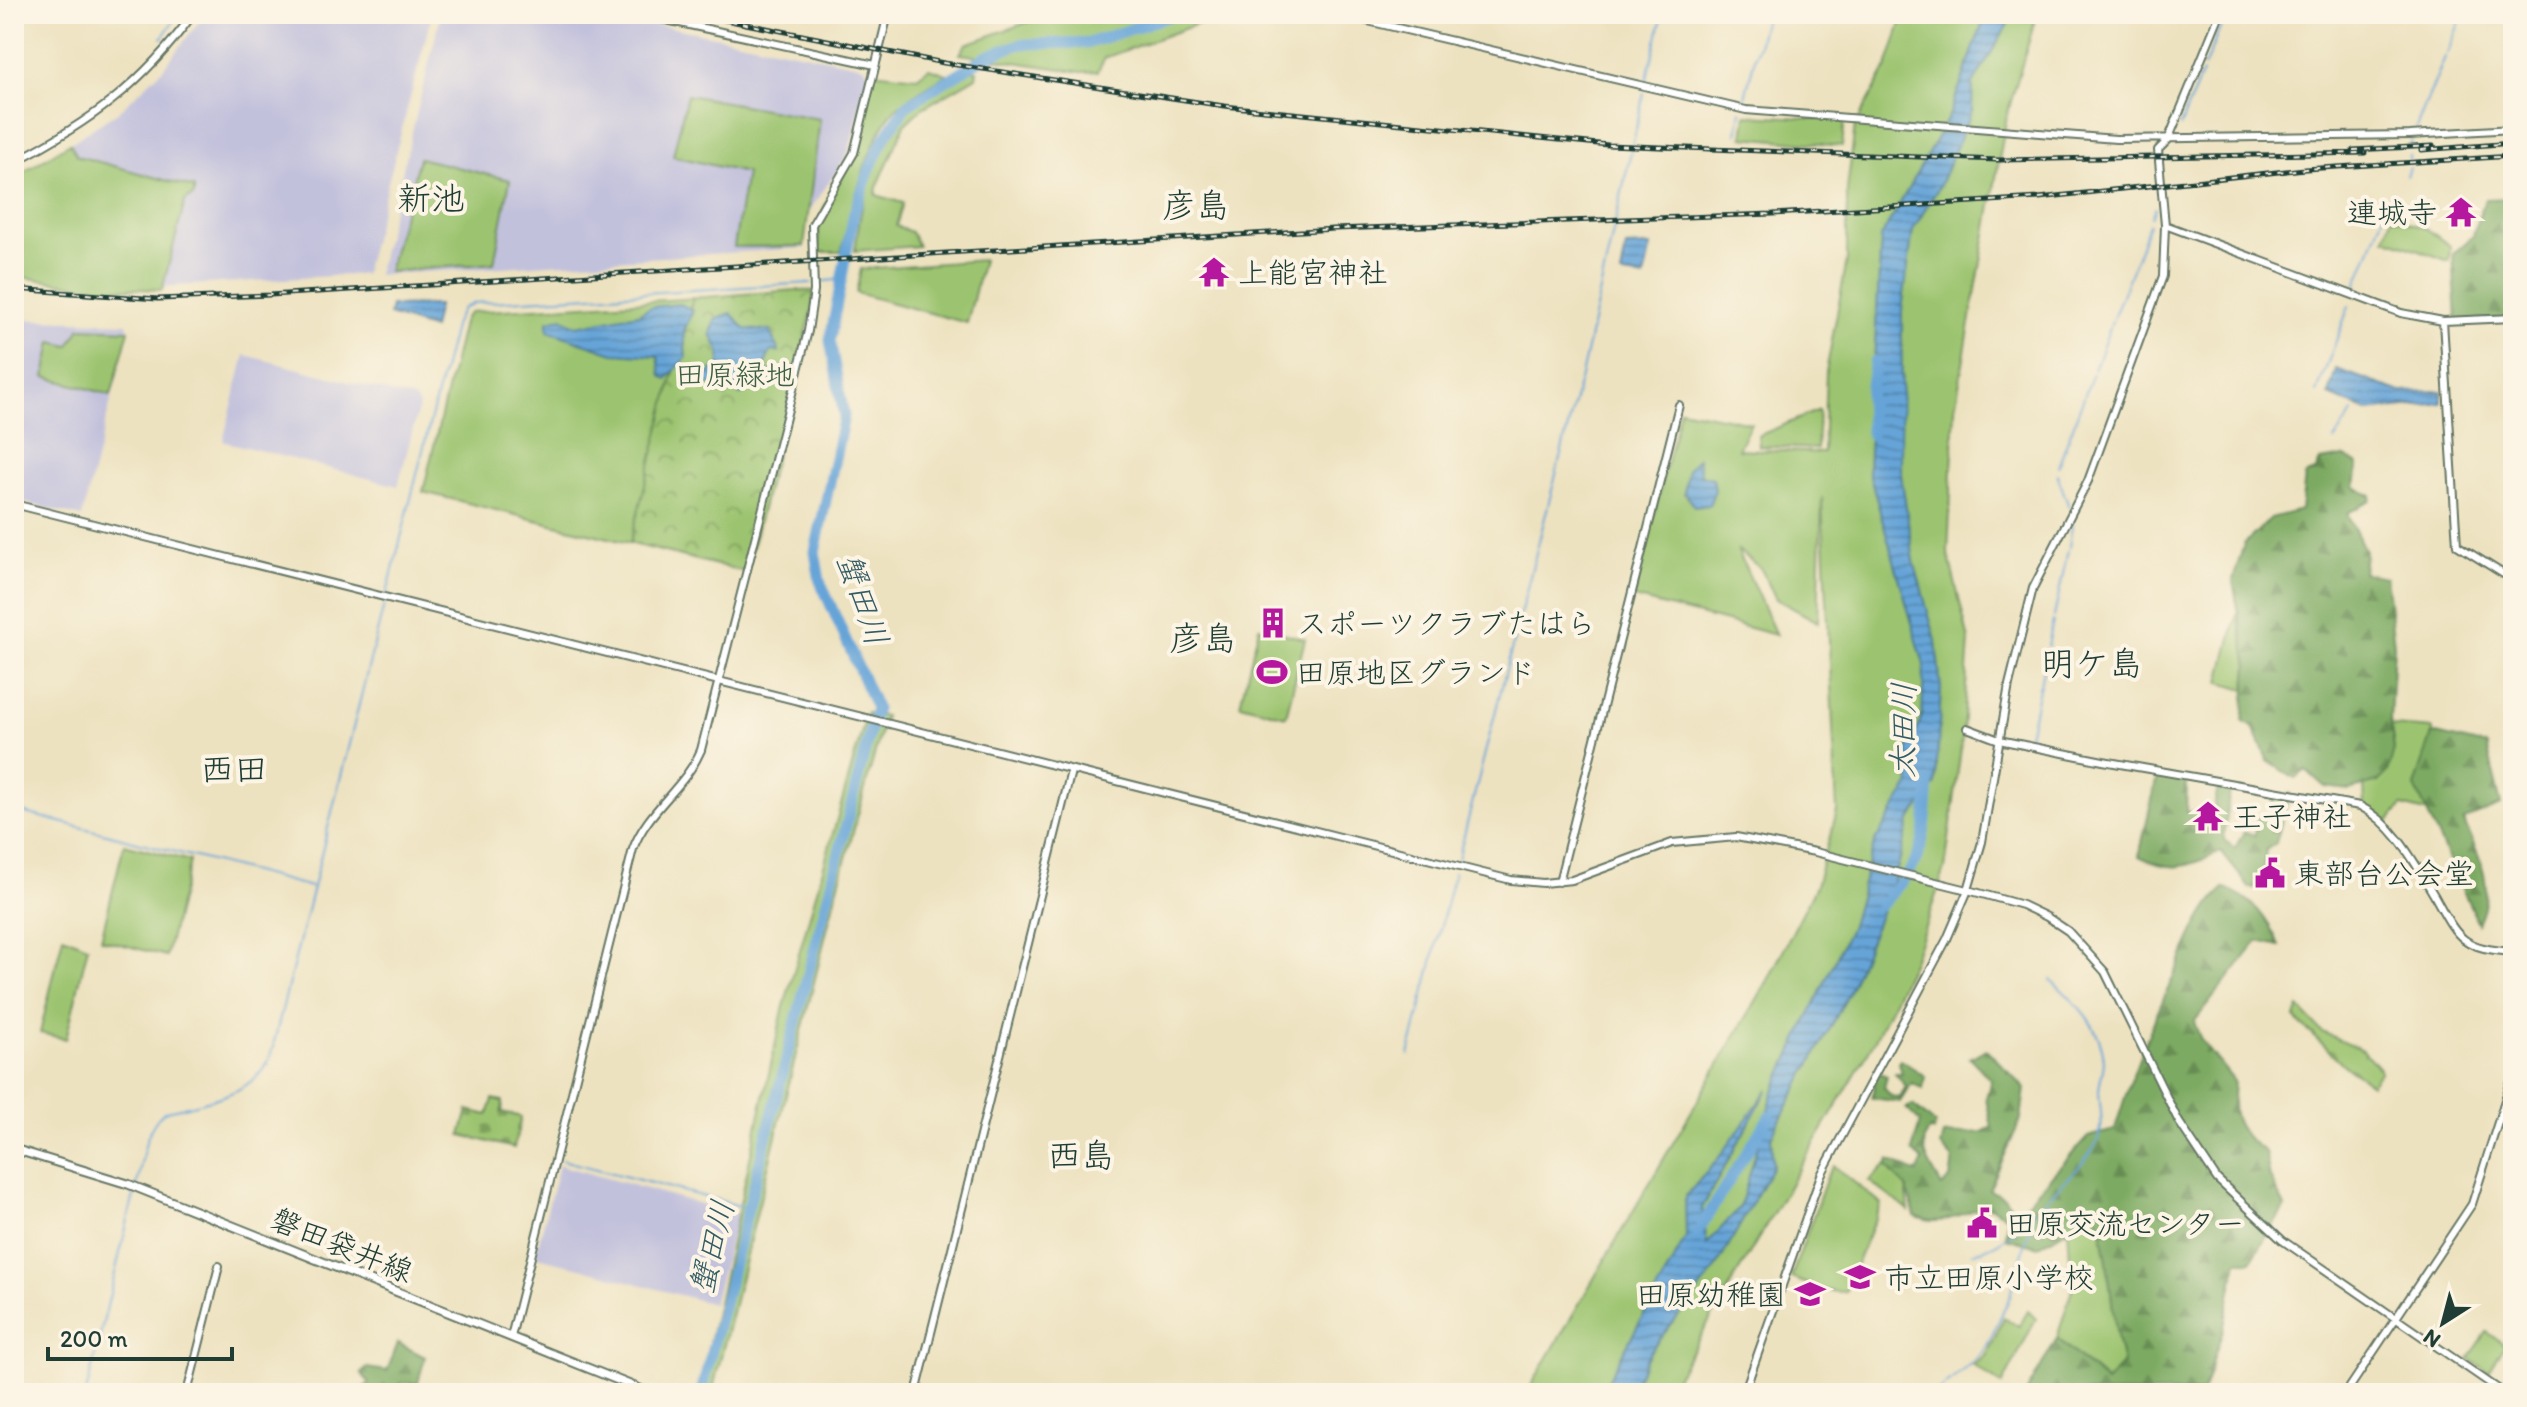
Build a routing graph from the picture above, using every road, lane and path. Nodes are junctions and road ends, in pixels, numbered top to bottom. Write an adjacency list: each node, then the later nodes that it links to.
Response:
1 (193, 14): 11 (street)
2 (638, 14): 6 (street)
3 (888, 14): 6 (street)
4 (1338, 14): 8 (street)
5 (2220, 14): 9 (street)
6 (875, 65): 18 (street)
7 (2513, 129): 9 (street)
8 (2145, 138): 9 (street); 10 (street)
9 (2168, 140): 10 (street)
10 (2158, 150): 12 (street)
11 (14, 162)
12 (2165, 225): 14 (street); 20 (street)
13 (2513, 318): 14 (street)
14 (2443, 321): 17 (street)
15 (1679, 405): 22 (street)
16 (14, 504): 18 (street)
17 (2513, 580)
18 (718, 678): 21 (street); 29 (street)
19 (1967, 728): 20 (street)
20 (1999, 740): 23 (street); 24 (street)
21 (1071, 771): 22 (street); 32 (street)
22 (1559, 882): 23 (street)
23 (1968, 890): 28 (street); 33 (street)
24 (2513, 952)
25 (2513, 1075): 28 (street)
26 (14, 1149): 29 (main road, 磐田袋井線)
27 (219, 1266): 30 (street)
28 (2396, 1319): 34 (street); 35 (street)
29 (511, 1337): 31 (main road, 磐田袋井線)
30 (187, 1393)
31 (650, 1393)
32 (916, 1393)
33 (1744, 1393)
34 (2346, 1393)
35 (2504, 1393)

